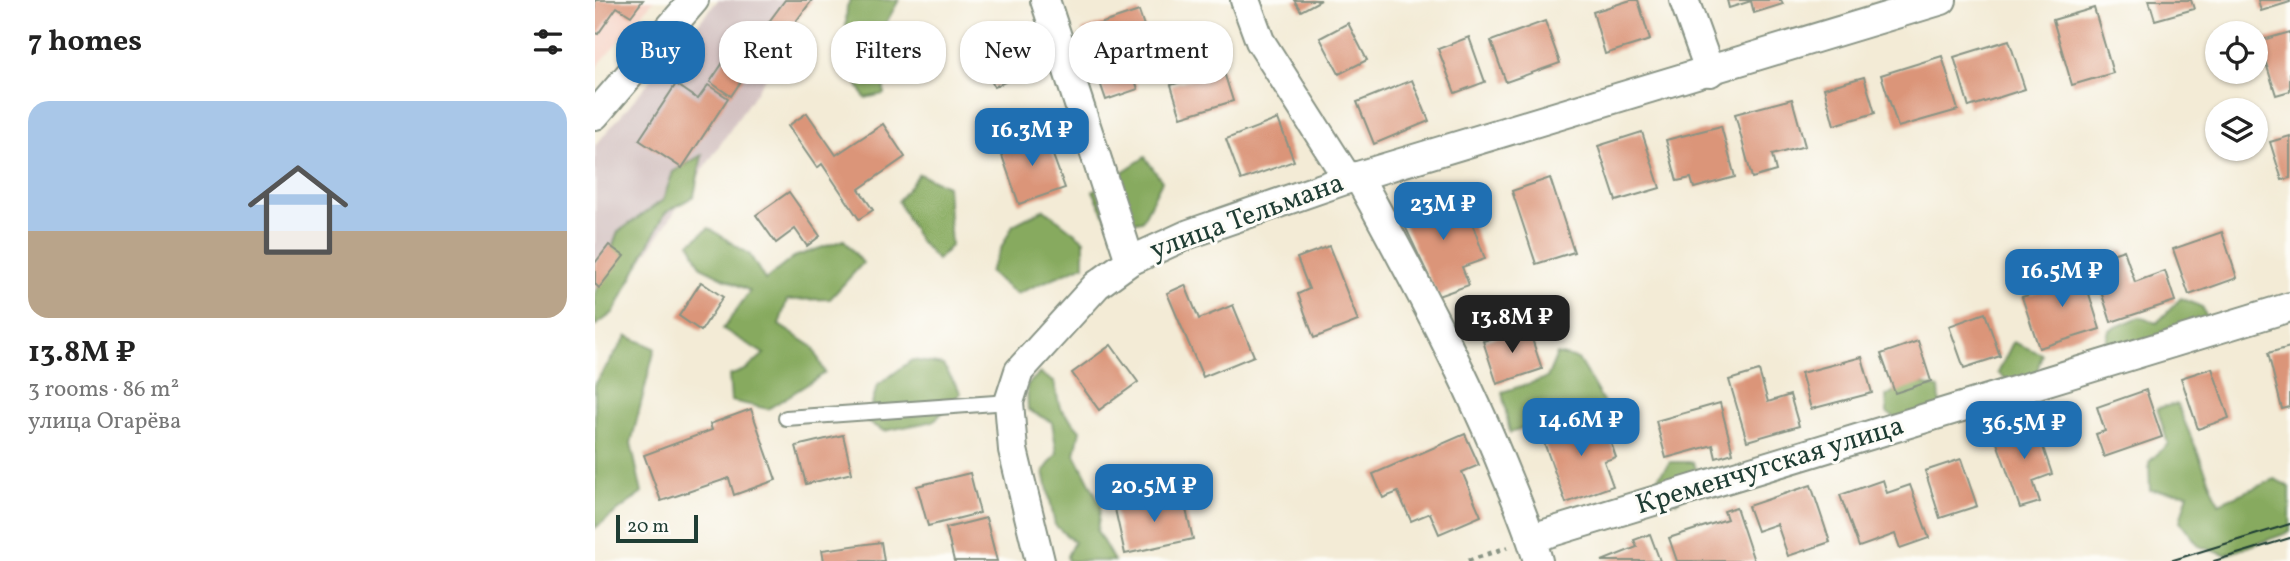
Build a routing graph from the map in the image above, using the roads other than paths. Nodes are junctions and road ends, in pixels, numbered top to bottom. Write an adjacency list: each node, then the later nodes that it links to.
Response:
1 (694, 0): 7 (street)
2 (1045, 0): 9 (street)
3 (1245, 0): 8 (street)
4 (1684, 0): 6 (street)
5 (1942, 0): 6 (street, улица Тельмана)
6 (1710, 72): 8 (street, улица Тельмана)
7 (595, 115)
8 (1353, 178): 9 (street, улица Тельмана); 13 (street)
9 (1130, 261): 11 (street, улица Тельмана)
10 (2290, 307): 13 (street, Кременчугская улица)
11 (1009, 402): 12 (lane); 14 (street, улица Тельмана)
12 (786, 418)
13 (1535, 550)
14 (1040, 561)

